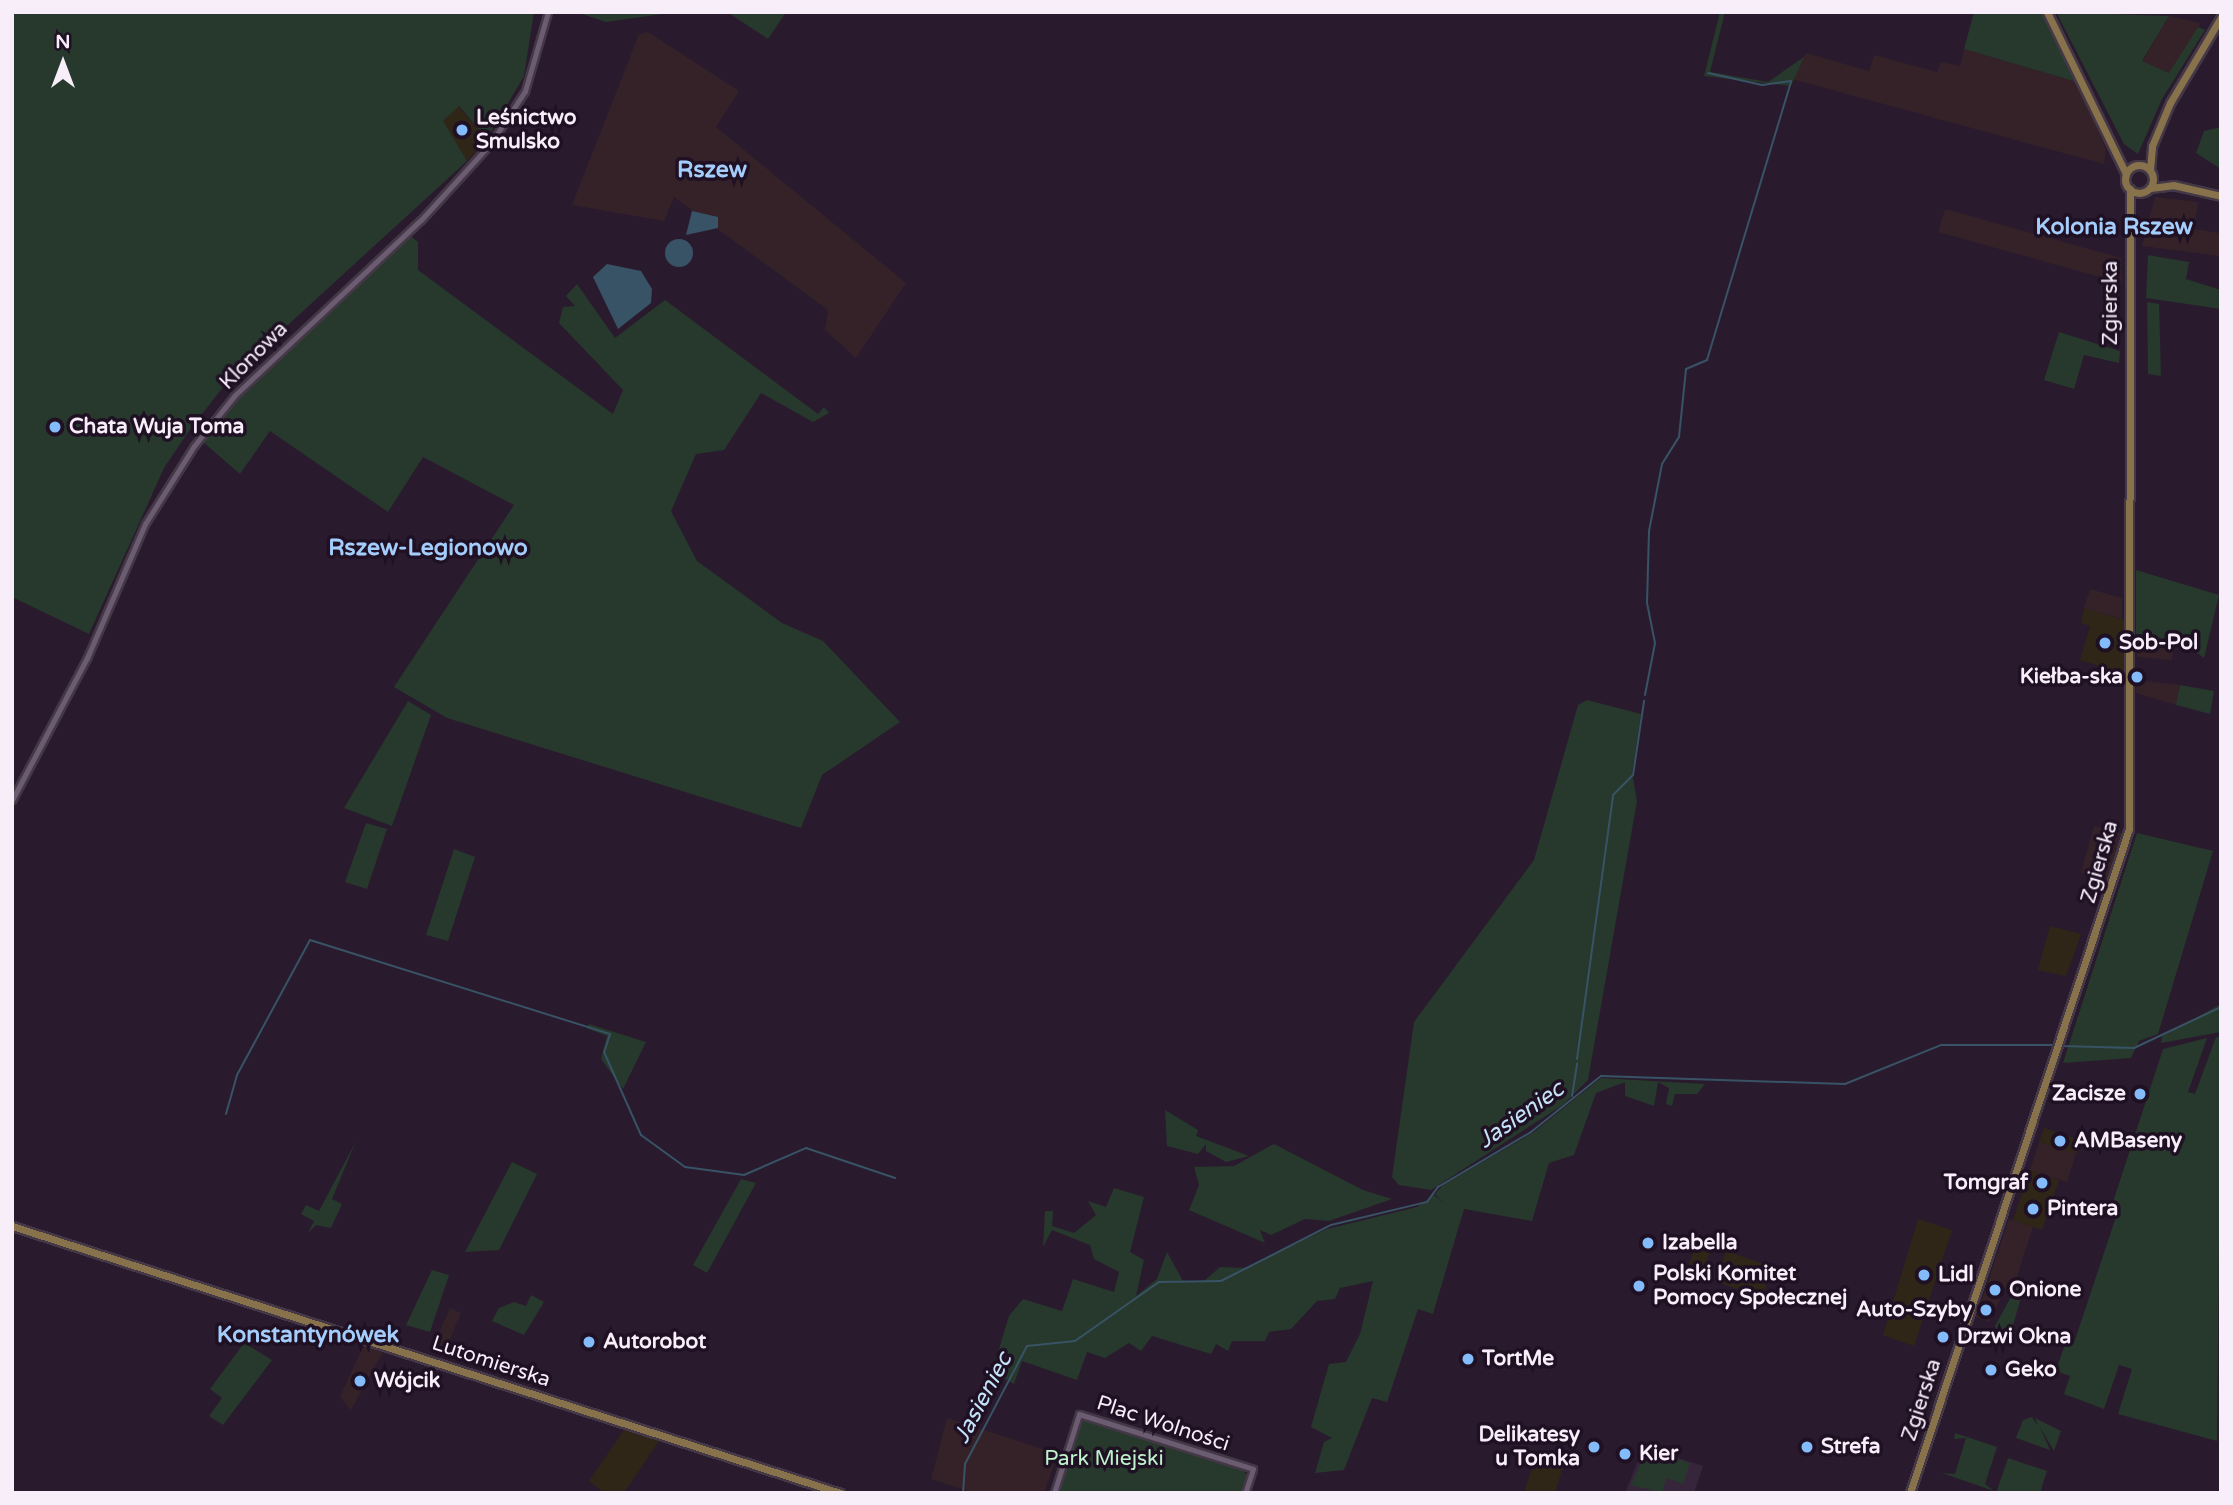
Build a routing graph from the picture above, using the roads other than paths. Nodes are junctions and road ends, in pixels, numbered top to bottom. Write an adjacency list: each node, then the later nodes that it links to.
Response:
1 (548, 12): 14 (street, Klonowa)
2 (2047, 12): 5 (main road)
3 (2221, 17): 4 (main road)
4 (2152, 146): 6 (main road); 7 (main road)
5 (2122, 156): 6 (main road); 8 (main road)
6 (2137, 165): 7 (main road); 8 (main road)
7 (2151, 173): 9 (main road); 11 (main road)
8 (2126, 174): 10 (main road)
9 (2173, 185): 11 (main road); 12 (main road)
10 (2130, 189): 11 (main road); 13 (main road, Zgierska)
11 (2146, 190): 13 (main road)
12 (2221, 195)
13 (2132, 211): 19 (main road, Zgierska)
14 (12, 800)
15 (12, 1226): 16 (main road, Lutomierska)
16 (840, 1493)
17 (1054, 1493): 18 (street, Plac Wolności)
18 (1245, 1493)
19 (1910, 1493)

